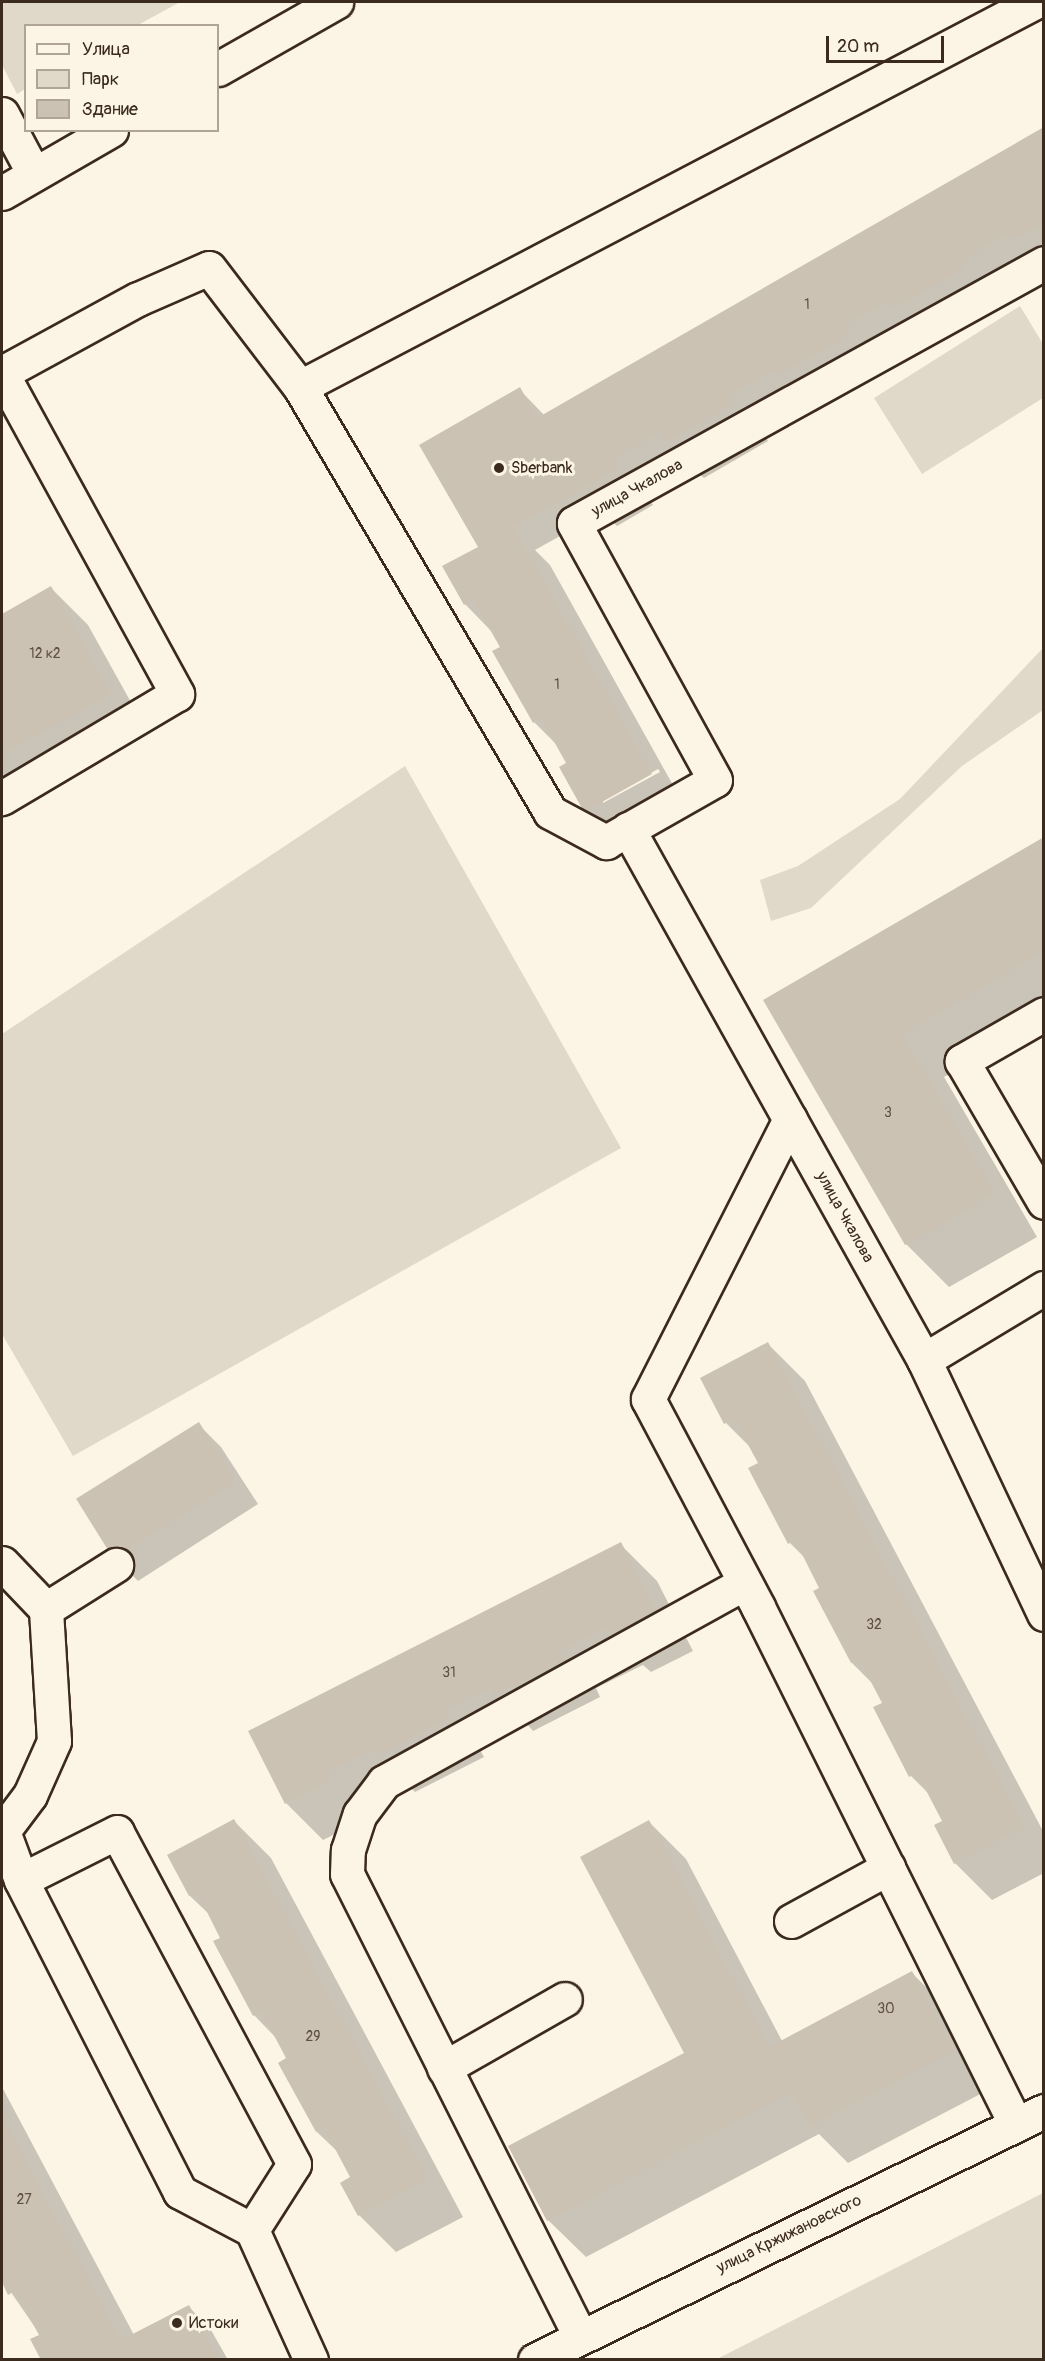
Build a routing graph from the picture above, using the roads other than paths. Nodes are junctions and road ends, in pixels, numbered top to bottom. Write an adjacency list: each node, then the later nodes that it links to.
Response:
1 (336, 2): 3 (street)
2 (1035, 2): 10 (street)
3 (219, 68)
4 (2, 114): 6 (street)
5 (108, 132): 6 (street)
6 (34, 174): 7 (street)
7 (2, 193)
8 (1044, 262): 12 (street, улица Чкалова)
9 (2, 373): 10 (street, улица Чкалова); 11 (street)
10 (300, 387): 12 (street, улица Чкалова)
11 (2, 798)
12 (628, 829): 14 (street, улица Чкалова)
13 (1044, 1014): 15 (street)
14 (790, 1119): 17 (street, улица Чкалова); 20 (street)
15 (1044, 1202)
16 (1044, 1288): 17 (street)
17 (924, 1360): 22 (street, улица Чкалова)
18 (2, 1563): 21 (street)
19 (116, 1565): 21 (street)
20 (745, 1583): 23 (street); 27 (street)
21 (46, 1609): 24 (street)
22 (1044, 1614)
23 (888, 1868): 25 (street); 28 (street)
24 (21, 1880): 29 (street); 29 (street)
25 (791, 1921)
26 (565, 1999): 27 (street)
27 (444, 2068): 30 (street)
28 (1029, 2117): 30 (street, улица Кржижановского)
29 (252, 2230): 31 (street)
30 (580, 2336): 32 (street, улица Кржижановского)
31 (311, 2360)
32 (535, 2360)

